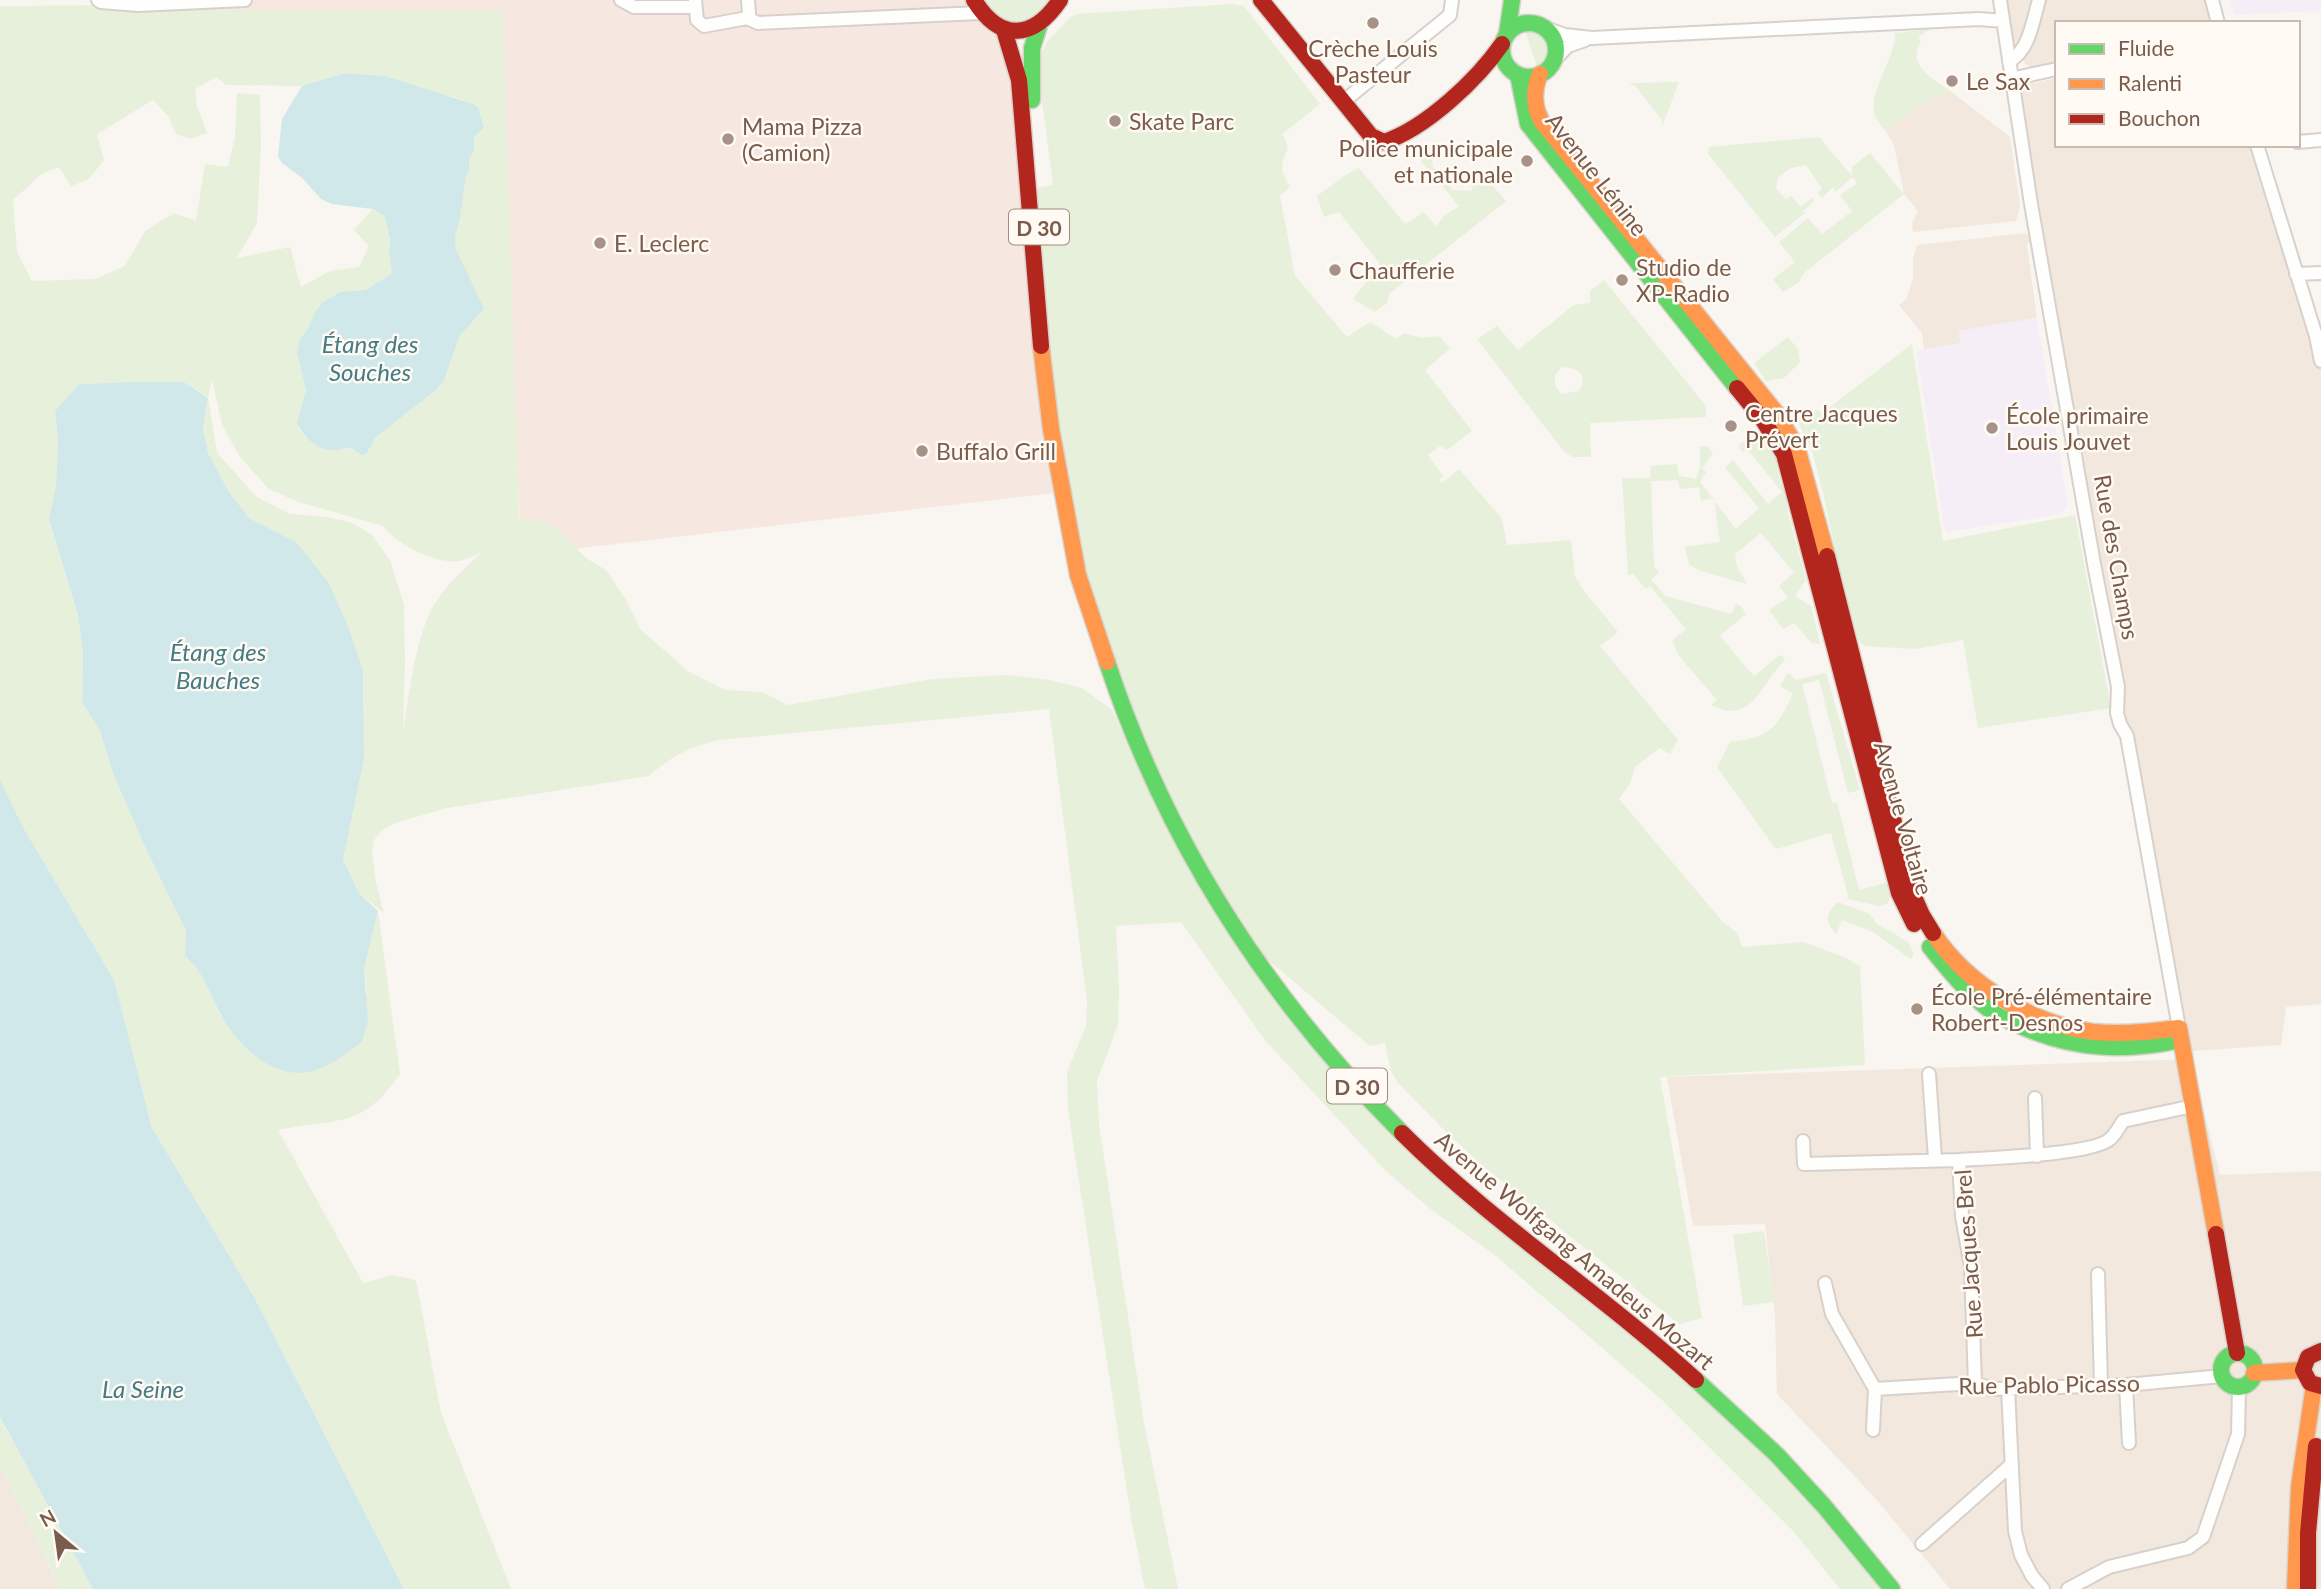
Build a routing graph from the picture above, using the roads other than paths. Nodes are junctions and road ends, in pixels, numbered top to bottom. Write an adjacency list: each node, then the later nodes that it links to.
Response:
1 (98, 0): 13 (street)
2 (245, 0): 13 (street)
3 (621, 0): 14 (street)
4 (748, 0): 16 (street)
5 (1060, 0): 19 (street)
6 (1261, 0): 31 (street)
7 (1452, 0): 31 (street)
8 (1512, 0): 23 (street)
9 (1517, 0): 20 (street)
10 (2000, 0): 17 (street, Rue des Champs)
11 (2039, 0): 25 (street)
12 (2212, 0): 18 (street)
13 (135, 2)
14 (695, 3): 16 (street)
15 (977, 7): 16 (street); 21 (street)
16 (747, 18)
17 (2003, 21): 22 (street); 25 (street, Rue des Champs)
18 (2217, 21)
19 (1039, 26): 21 (street); 38 (street, Avenue Wolfgang Amadeus Mozart / D 30)
20 (1540, 26): 22 (street); 23 (street); 24 (street)
21 (1004, 30): 38 (street, Avenue Wolfgang Amadeus Mozart / D 30)
22 (1592, 38): 24 (street)
23 (1505, 39): 27 (street); 29 (street)
24 (1553, 61): 28 (street)
25 (2009, 61): 30 (street, Rue des Champs)
26 (2055, 69): 30 (street)
27 (1515, 73): 28 (street); 29 (street); 39 (street, Avenue Lénine)
28 (1540, 74): 39 (street, Avenue Lénine)
29 (1475, 77): 31 (street)
30 (2011, 79): 40 (street, Rue des Champs)
31 (1344, 101)
32 (2321, 140): 33 (street)
33 (2300, 142)
34 (2258, 147): 36 (street)
35 (2321, 273): 36 (street)
36 (2296, 274): 37 (street)
37 (2321, 361)
38 (1051, 429): 66 (street, Avenue Wolfgang Amadeus Mozart / D 30)
39 (1814, 538): 40 (street, Avenue Voltaire)
40 (2180, 1034): 43 (street)
41 (1929, 1074): 46 (street)
42 (2035, 1098): 45 (street)
43 (2193, 1106): 45 (street, Rue Jacques Brel); 51 (street)
44 (1803, 1141): 46 (street)
45 (2037, 1156): 47 (street, Rue Jacques Brel)
46 (1935, 1159): 47 (street)
47 (1959, 1160): 55 (street, Rue Jacques Brel)
48 (2098, 1274): 56 (street)
49 (1825, 1283): 60 (street)
50 (2321, 1351): 52 (street)
51 (2231, 1356): 53 (street); 54 (street)
52 (2303, 1370): 53 (street); 61 (street)
53 (2254, 1373): 58 (street)
54 (2222, 1376): 57 (street, Rue Pablo Picasso); 58 (street)
55 (1975, 1383): 59 (street, Rue Pablo Picasso); 60 (street, Rue Pablo Picasso)
56 (2101, 1385): 57 (street, Rue Pablo Picasso); 59 (street, Rue Pablo Picasso)
57 (2126, 1385): 63 (street)
58 (2239, 1387): 68 (street)
59 (2008, 1388): 64 (street)
60 (1875, 1389): 62 (street)
61 (2319, 1390): 69 (street); 70 (street)
62 (1873, 1430)
63 (2129, 1443)
64 (2012, 1464): 65 (street); 67 (street)
65 (1922, 1544)
66 (1892, 1589)
67 (2043, 1589)
68 (2068, 1589)
69 (2295, 1589)
70 (2308, 1589)

